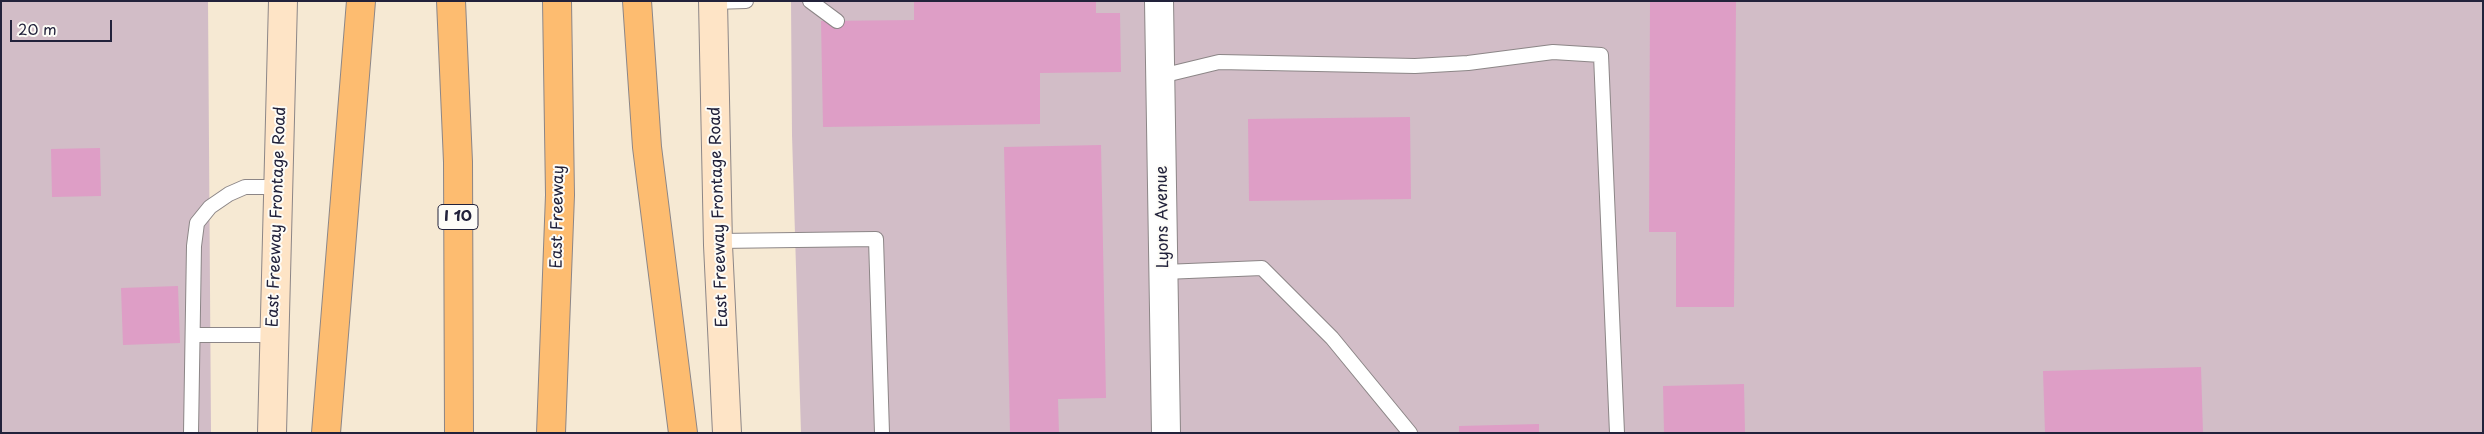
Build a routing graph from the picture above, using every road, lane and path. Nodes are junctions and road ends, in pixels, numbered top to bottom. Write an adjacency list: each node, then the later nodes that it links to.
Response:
1 (283, 1): 12 (main road, East Freeway Frontage Road)
2 (361, 1): 19 (highway)
3 (451, 1): 20 (highway, I 10)
4 (557, 1): 21 (highway, East Freeway)
5 (637, 1): 22 (highway)
6 (746, 1): 9 (lane)
7 (810, 1): 10 (lane)
8 (1159, 1): 11 (street, Lyons Avenue)
9 (713, 2): 13 (main road, East Freeway Frontage Road)
10 (837, 21)
11 (1161, 76): 14 (street, Lyons Avenue); 27 (lane)
12 (279, 187): 15 (lane); 16 (main road, East Freeway Frontage Road)
13 (718, 241): 23 (main road, East Freeway Frontage Road); 24 (lane)
14 (1164, 272): 25 (street, Lyons Avenue); 26 (lane)
15 (194, 335): 16 (lane); 17 (lane)
16 (274, 335): 18 (main road, East Freeway Frontage Road)
17 (190, 433)
18 (272, 433)
19 (326, 433)
20 (459, 433)
21 (551, 433)
22 (683, 433)
23 (727, 433)
24 (882, 433)
25 (1166, 433)
26 (1410, 433)
27 (1617, 433)

